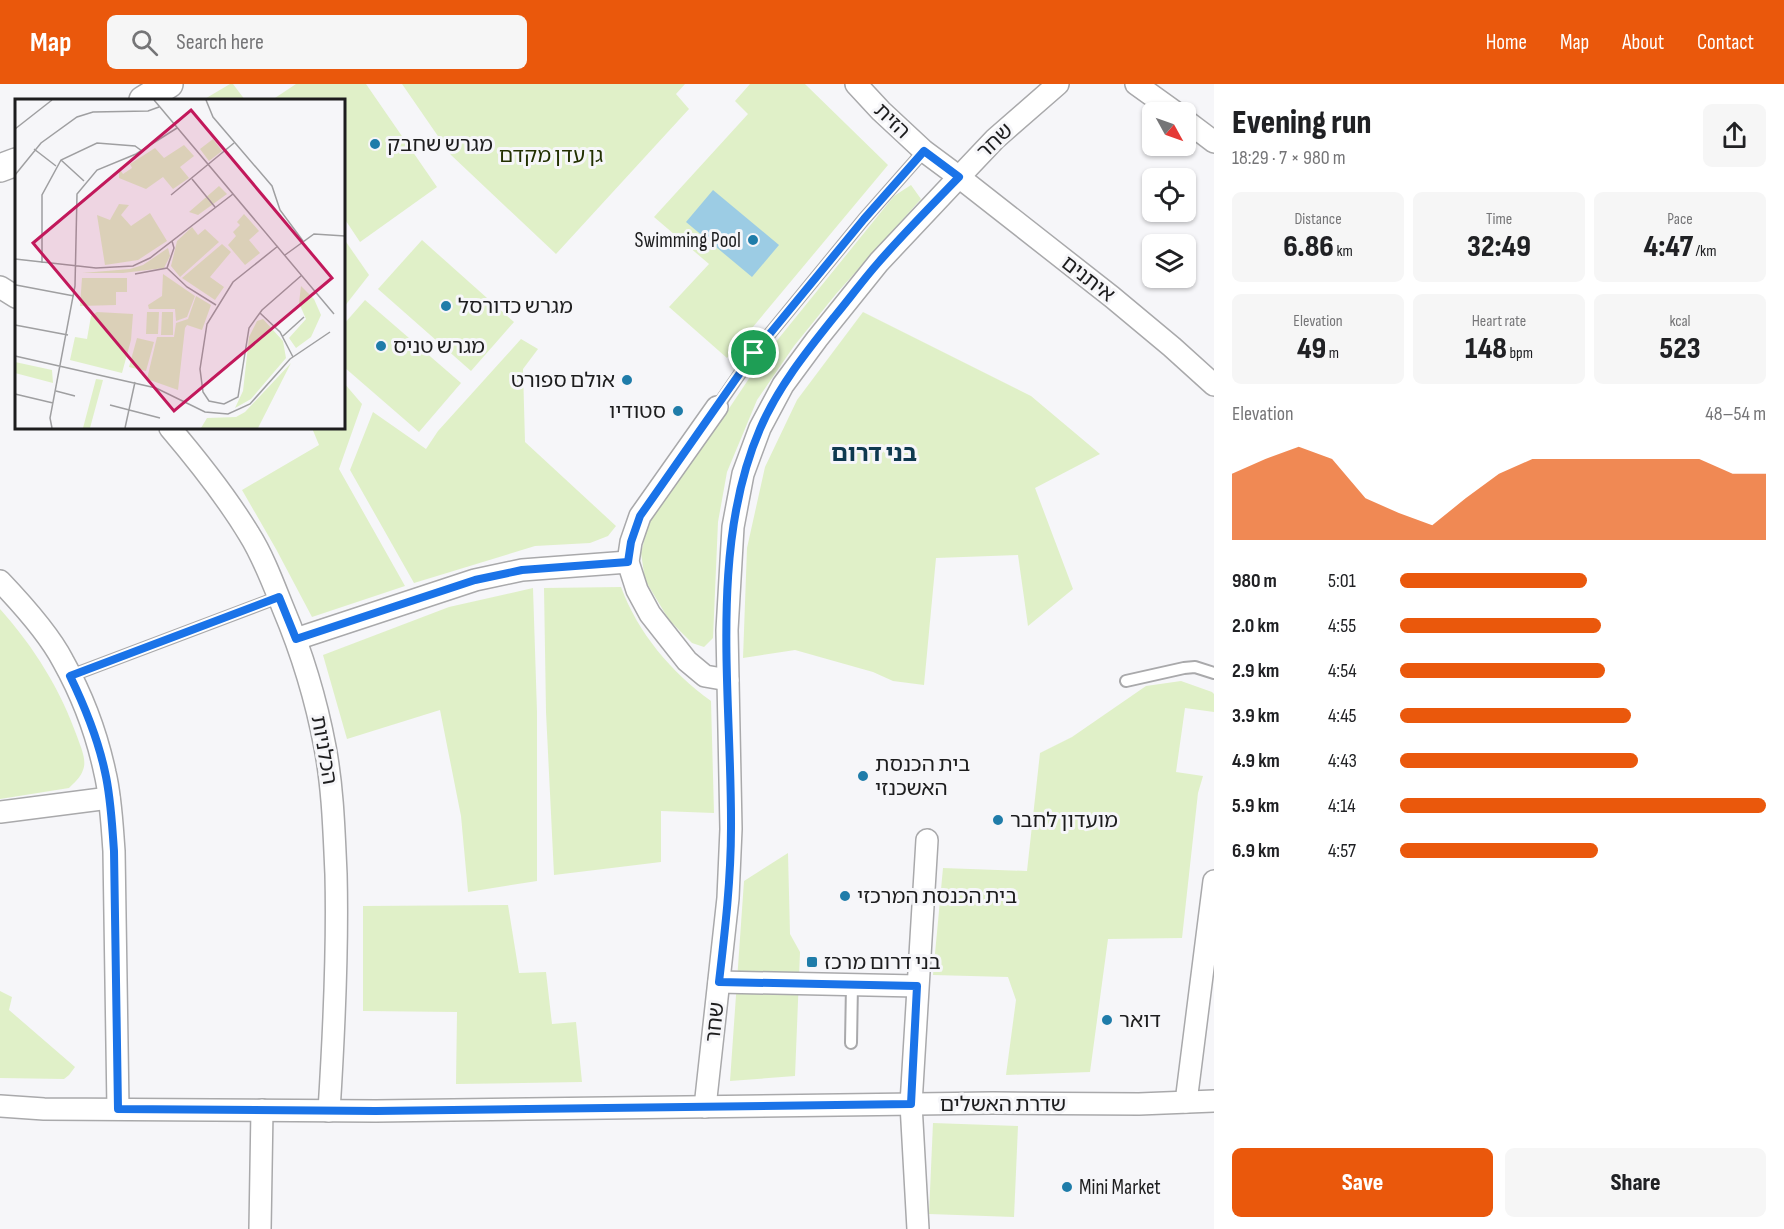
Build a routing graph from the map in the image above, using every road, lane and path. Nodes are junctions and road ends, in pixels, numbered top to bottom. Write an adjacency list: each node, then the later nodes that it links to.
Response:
1 (169, 84): 5 (street)
2 (856, 84): 9 (street, הזית)
3 (1058, 84): 12 (street, שחר)
4 (1136, 84): 6 (street)
5 (145, 99)
6 (1160, 102)
7 (1196, 128): 8 (street)
8 (1214, 142)
9 (924, 151): 12 (street, הזית); 16 (lane)
10 (15, 162): 11 (street)
11 (0, 168)
12 (959, 177): 15 (street, איתנים); 24 (street, שחר)
13 (0, 287): 14 (street)
14 (15, 296)
15 (1214, 385)
16 (717, 407): 18 (street)
17 (171, 429): 20 (street, הכלניות)
18 (628, 562): 21 (street); 24 (street)
19 (0, 581): 23 (street)
20 (279, 597): 21 (street, הכלניות); 23 (lane)
21 (296, 639): 41 (street, הכלניות)
22 (1214, 673): 25 (lane)
23 (70, 676): 26 (street)
24 (728, 680): 30 (street, שחר)
25 (1126, 681)
26 (109, 798): 27 (street); 39 (street)
27 (0, 812)
28 (927, 840): 32 (street)
29 (1214, 881): 35 (street)
30 (719, 982): 31 (street); 38 (street, שחר)
31 (852, 985): 32 (street); 33 (lane)
32 (917, 986): 36 (street)
33 (850, 1043)
34 (1214, 1101): 35 (street, שדרת האשלים)
35 (1186, 1102): 36 (street, שדרת האשלים)
36 (911, 1104): 38 (street, שדרת האשלים); 43 (street)
37 (0, 1106): 39 (street, שדרת האשלים)
38 (705, 1107): 41 (street, שדרת האשלים)
39 (118, 1109): 40 (street, שדרת האשלים)
40 (262, 1110): 41 (street, שדרת האשלים); 42 (street)
41 (328, 1111)
42 (260, 1229)
43 (918, 1229)

